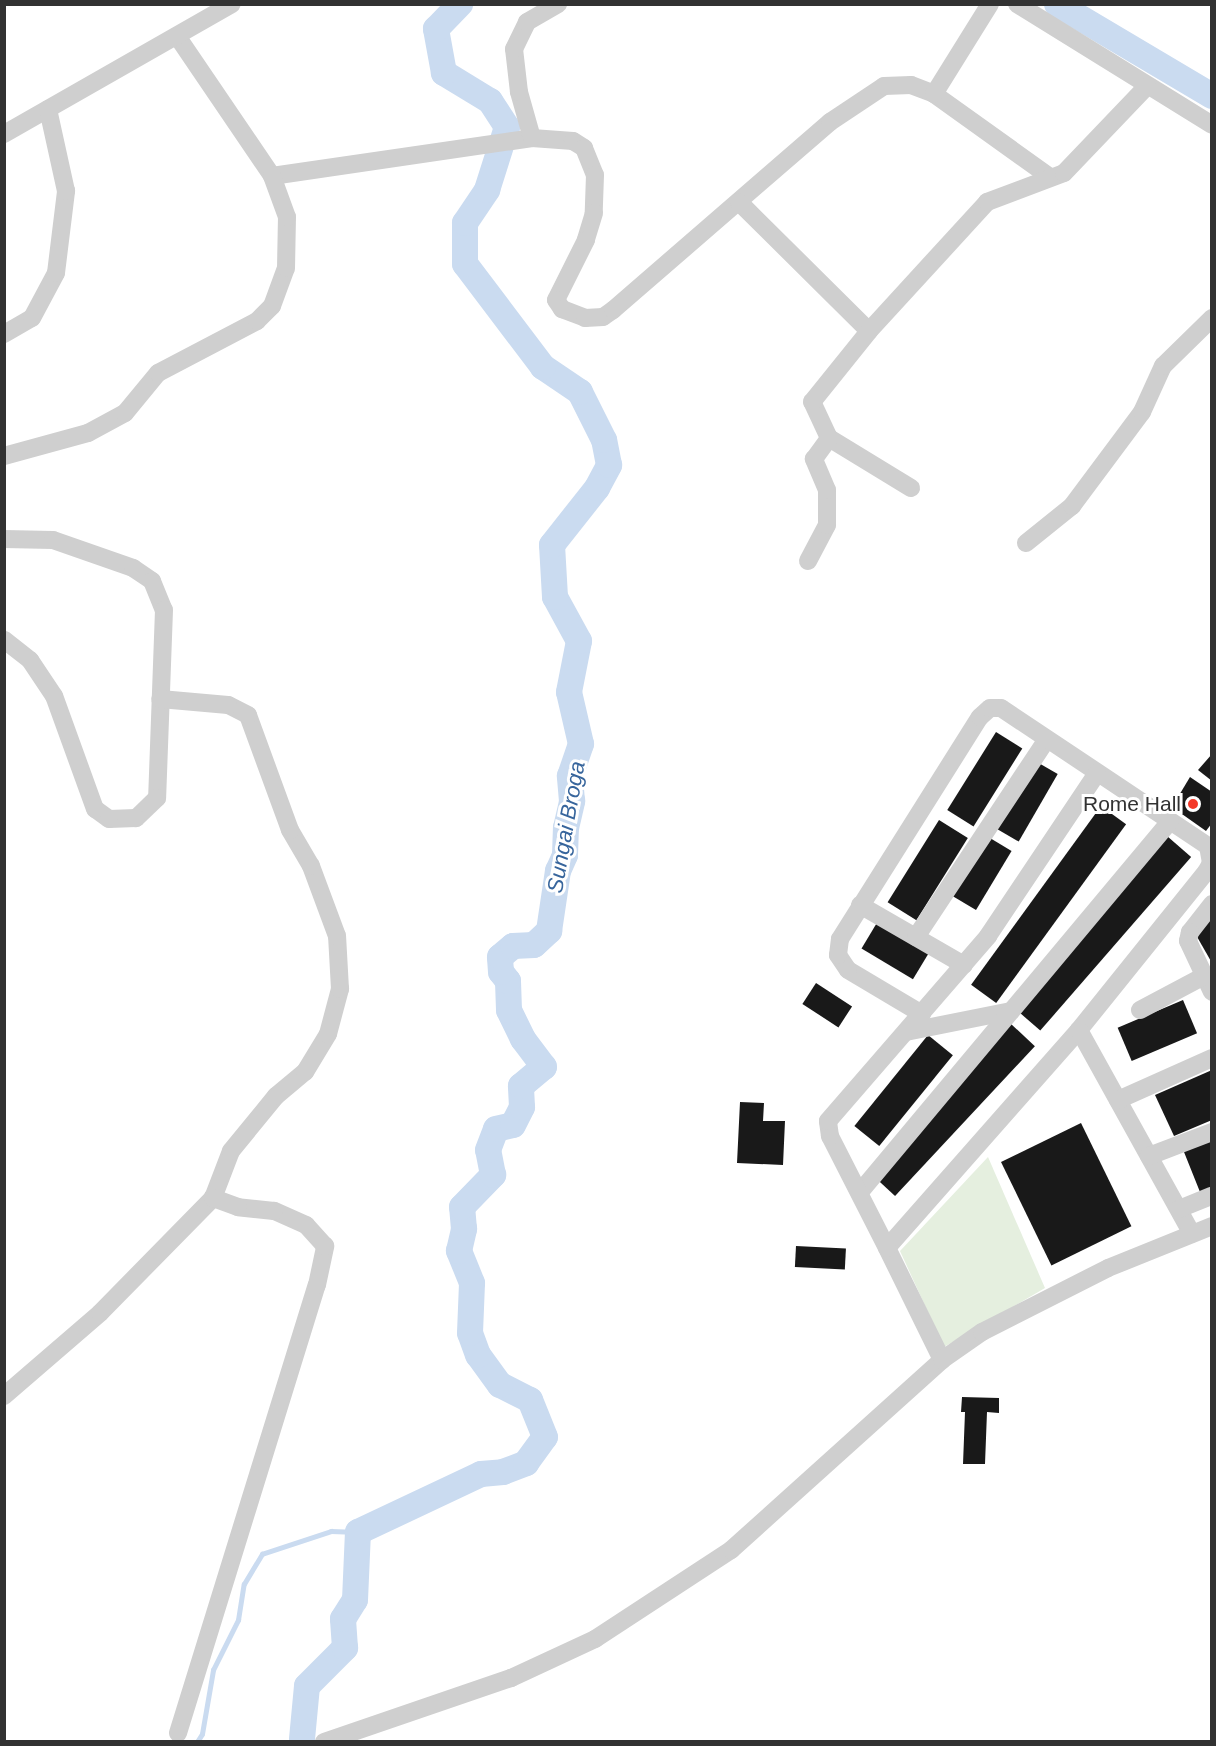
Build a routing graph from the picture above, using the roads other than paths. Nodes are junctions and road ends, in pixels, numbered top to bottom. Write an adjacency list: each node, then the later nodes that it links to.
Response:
1 (232, 4): 5 (street)
2 (558, 4): 11 (street)
3 (990, 4): 7 (street)
4 (1017, 4): 6 (street)
5 (177, 36): 8 (street); 12 (street)
6 (1147, 86): 9 (street); 13 (street)
7 (934, 94): 13 (street); 14 (street)
8 (48, 109): 10 (street); 17 (street)
9 (1212, 125)
10 (4, 134)
11 (525, 139): 12 (street); 14 (street)
12 (272, 176): 19 (street)
13 (1050, 177): 16 (street)
14 (739, 202): 16 (street)
15 (1212, 318): 22 (street)
16 (869, 331): 18 (street)
17 (4, 334)
18 (829, 438): 20 (street); 23 (street)
19 (4, 456)
20 (911, 488)
21 (4, 539): 25 (street)
22 (1026, 543)
23 (808, 561)
24 (4, 640): 25 (street)
25 (160, 699): 45 (street)
26 (1047, 739): 27 (street); 30 (street); 31 (street)
27 (1097, 772): 28 (street); 32 (street)
28 (1170, 821): 35 (street); 37 (street)
29 (1212, 904): 33 (street)
30 (860, 905): 31 (street); 36 (street)
31 (916, 937): 32 (street)
32 (964, 965): 36 (street)
33 (1208, 984): 34 (street)
34 (1140, 1010)
35 (1011, 1011): 38 (street); 43 (street)
36 (921, 1014): 38 (street)
37 (1079, 1030): 40 (street); 49 (street)
38 (906, 1032): 43 (street)
39 (1212, 1058): 40 (street)
40 (1118, 1100): 42 (street)
41 (1212, 1132): 42 (street)
42 (1149, 1156): 46 (street)
43 (860, 1192): 49 (street)
44 (1212, 1196): 46 (street)
45 (213, 1198): 51 (street); 52 (street)
46 (1179, 1209): 48 (street)
47 (1212, 1226): 48 (street)
48 (1192, 1234): 50 (street)
49 (888, 1248): 50 (street)
50 (942, 1359): 53 (street)
51 (4, 1396)
52 (178, 1733)
53 (324, 1742)

